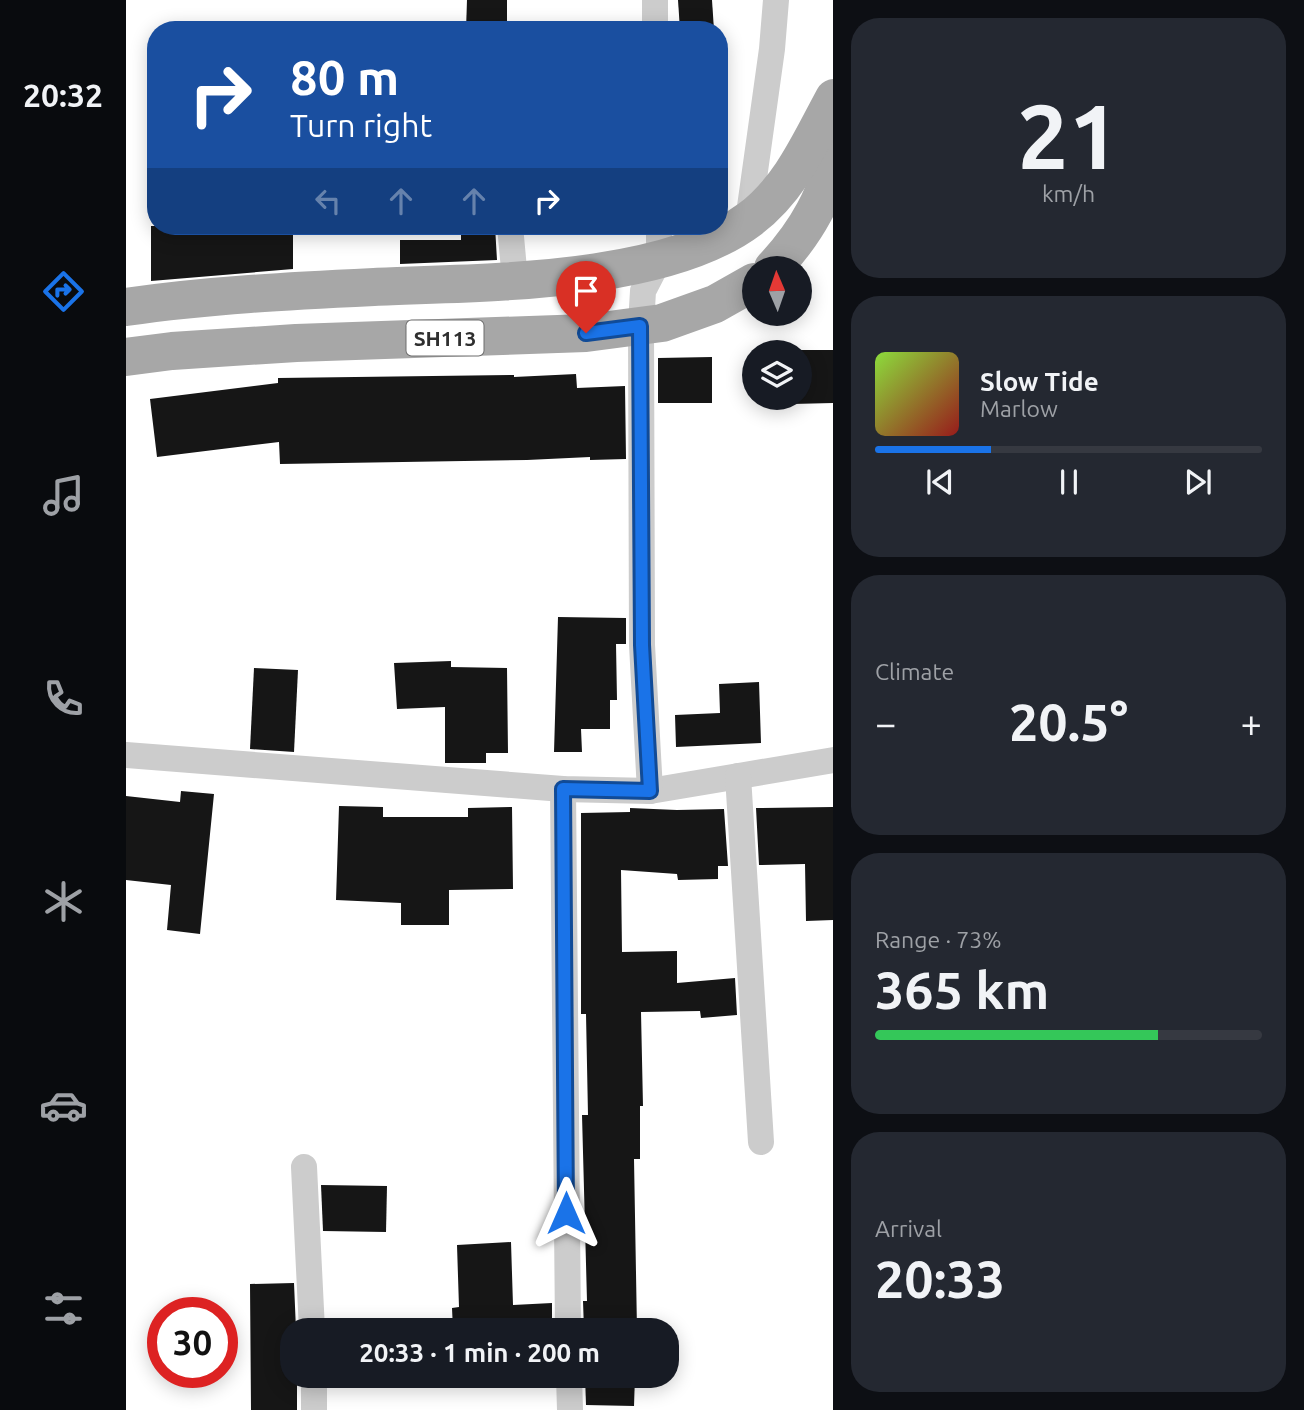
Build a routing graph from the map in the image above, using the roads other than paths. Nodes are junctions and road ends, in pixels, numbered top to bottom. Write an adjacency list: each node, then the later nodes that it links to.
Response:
1 (655, 0): 3 (street)
2 (776, 0): 6 (street)
3 (656, 21)
4 (833, 98): 6 (main road)
5 (833, 146): 7 (main road)
6 (748, 221): 8 (main road)
7 (821, 223): 12 (main road)
8 (728, 231)
9 (511, 235): 13 (street)
10 (721, 235): 11 (main road)
11 (659, 243): 13 (main road); 16 (street)
12 (783, 256)
13 (515, 280): 15 (main road)
14 (742, 289): 16 (main road, SH113)
15 (126, 307)
16 (640, 326): 17 (main road, SH113); 22 (street)
17 (126, 357)
18 (126, 755): 21 (street)
19 (833, 760): 20 (street)
20 (738, 776): 22 (street); 23 (street)
21 (563, 789): 22 (street); 26 (street)
22 (650, 791)
23 (761, 1142)
24 (304, 1167): 25 (street)
25 (311, 1318)
26 (568, 1318)
27 (314, 1388): 29 (street)
28 (569, 1388): 30 (street)
29 (314, 1410)
30 (570, 1410)

